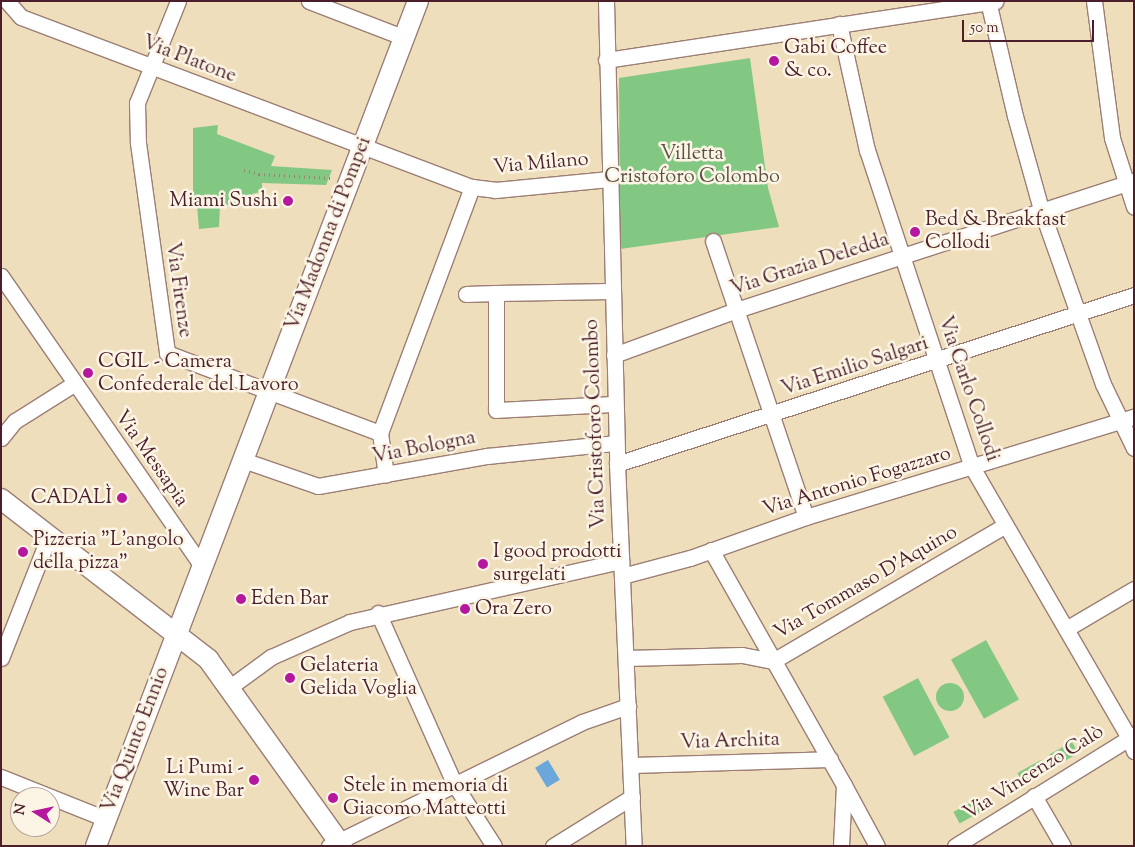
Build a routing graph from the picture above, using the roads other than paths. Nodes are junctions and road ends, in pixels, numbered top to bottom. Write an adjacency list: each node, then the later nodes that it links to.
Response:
1 (7, 1): 11 (street, Via Platone)
2 (178, 1): 11 (street)
3 (309, 1): 9 (street)
4 (418, 1): 9 (street, Via Madonna di Pompei)
5 (606, 1): 10 (street, Via Cristoforo Colombo)
6 (1094, 1): 14 (street)
7 (991, 2): 8 (street); 17 (street)
8 (839, 24): 10 (street); 19 (street, Via Carlo Collodi)
9 (405, 38): 12 (street, Via Madonna di Pompei)
10 (606, 60): 13 (street, Via Cristoforo Colombo)
11 (152, 68): 12 (street, Via Platone); 31 (street, Via Firenze)
12 (363, 147): 15 (street, Via Milano); 31 (street, Via Madonna di Pompei)
13 (609, 179): 15 (street, Via Milano); 21 (street, Via Cristoforo Colombo)
14 (1130, 182): 16 (street); 17 (street, Via Grazia Deledda)
15 (472, 187): 36 (street)
16 (1134, 207)
17 (1041, 209): 19 (street, Via Grazia Deledda); 27 (street)
18 (713, 241): 26 (street)
19 (902, 256): 26 (street, Via Grazia Deledda); 29 (street, Via Carlo Collodi)
20 (1, 276): 23 (street, Via Messapia)
21 (611, 291): 22 (street); 28 (street, Via Cristoforo Colombo)
22 (496, 293): 24 (street); 32 (street)
23 (6, 294): 30 (street, Via Messapia)
24 (466, 294)
25 (1134, 295): 27 (street, Via Emilio Salgari)
26 (736, 310): 28 (street, Via Grazia Deledda); 33 (street)
27 (1079, 314): 29 (street, Via Emilio Salgari); 35 (street)
28 (614, 355): 32 (street, Via Cristoforo Colombo)
29 (937, 360): 33 (street, Via Emilio Salgari); 42 (street, Via Carlo Collodi)
30 (75, 383): 37 (street); 49 (street, Via Messapia)
31 (269, 390): 36 (street, Via Firenze); 40 (street, Via Madonna di Pompei)
32 (615, 404): 38 (street, Via Cristoforo Colombo)
33 (771, 415): 41 (street, Via Emilio Salgari); 45 (street)
34 (1134, 418): 35 (street, Via Antonio Fogazzaro)
35 (1119, 423): 39 (street); 42 (street, Via Antonio Fogazzaro)
36 (380, 432): 43 (street)
37 (1, 438)
38 (616, 443): 41 (street, Via Cristoforo Colombo); 43 (street, Via Bologna)
39 (1134, 448)
40 (243, 460): 43 (street, Via Bologna); 49 (street, Via Madonna di Pompei)
41 (617, 464): 50 (street, Via Cristoforo Colombo)
42 (972, 467): 45 (street, Via Antonio Fogazzaro); 46 (street, Via Carlo Collodi)
43 (386, 475)
44 (1, 499): 47 (street)
45 (806, 517): 48 (street, Via Antonio Fogazzaro)
46 (1004, 526): 53 (street, Via Carlo Collodi); 57 (street, Via Tommaso D'Aquino)
47 (49, 536): 54 (street); 55 (street)
48 (711, 550): 50 (street, Via Antonio Fogazzaro); 57 (street)
49 (201, 565): 54 (street, Via Madonna di Pompei)
50 (621, 568): 52 (street, Via Antonio Fogazzaro); 56 (street, Via Cristoforo Colombo)
51 (1134, 589): 53 (street)
52 (378, 613): 58 (street, Via Antonio Fogazzaro); 64 (street)
53 (1066, 629): 60 (street, Via Carlo Collodi)
54 (175, 635): 58 (street); 68 (street, Via Quinto Ennio)
55 (1, 658)
56 (626, 658): 57 (street, Via Tommaso D'Aquino); 59 (street, Via Cristoforo Colombo)
57 (773, 661): 61 (street)
58 (230, 687): 70 (street)
59 (628, 706): 62 (street, Via Cristoforo Colombo); 64 (street)
60 (1132, 741): 66 (street, Via Vincenzo Calò)
61 (830, 759): 62 (street, Via Archita); 65 (street)
62 (631, 765): 67 (street, Via Cristoforo Colombo)
63 (1, 777): 68 (street)
64 (455, 785): 70 (street); 72 (street)
65 (844, 785): 69 (street); 76 (street)
66 (1034, 796): 77 (street, Via Vincenzo Calò); 78 (street)
67 (632, 797): 73 (street); 74 (street, Via Cristoforo Colombo)
68 (106, 820): 71 (street, Via Quinto Ennio)
69 (842, 838): 75 (street)
70 (336, 844)
71 (96, 846)
72 (494, 846)
73 (553, 846)
74 (634, 846)
75 (849, 846)
76 (877, 846)
77 (954, 846)
78 (1063, 846)

